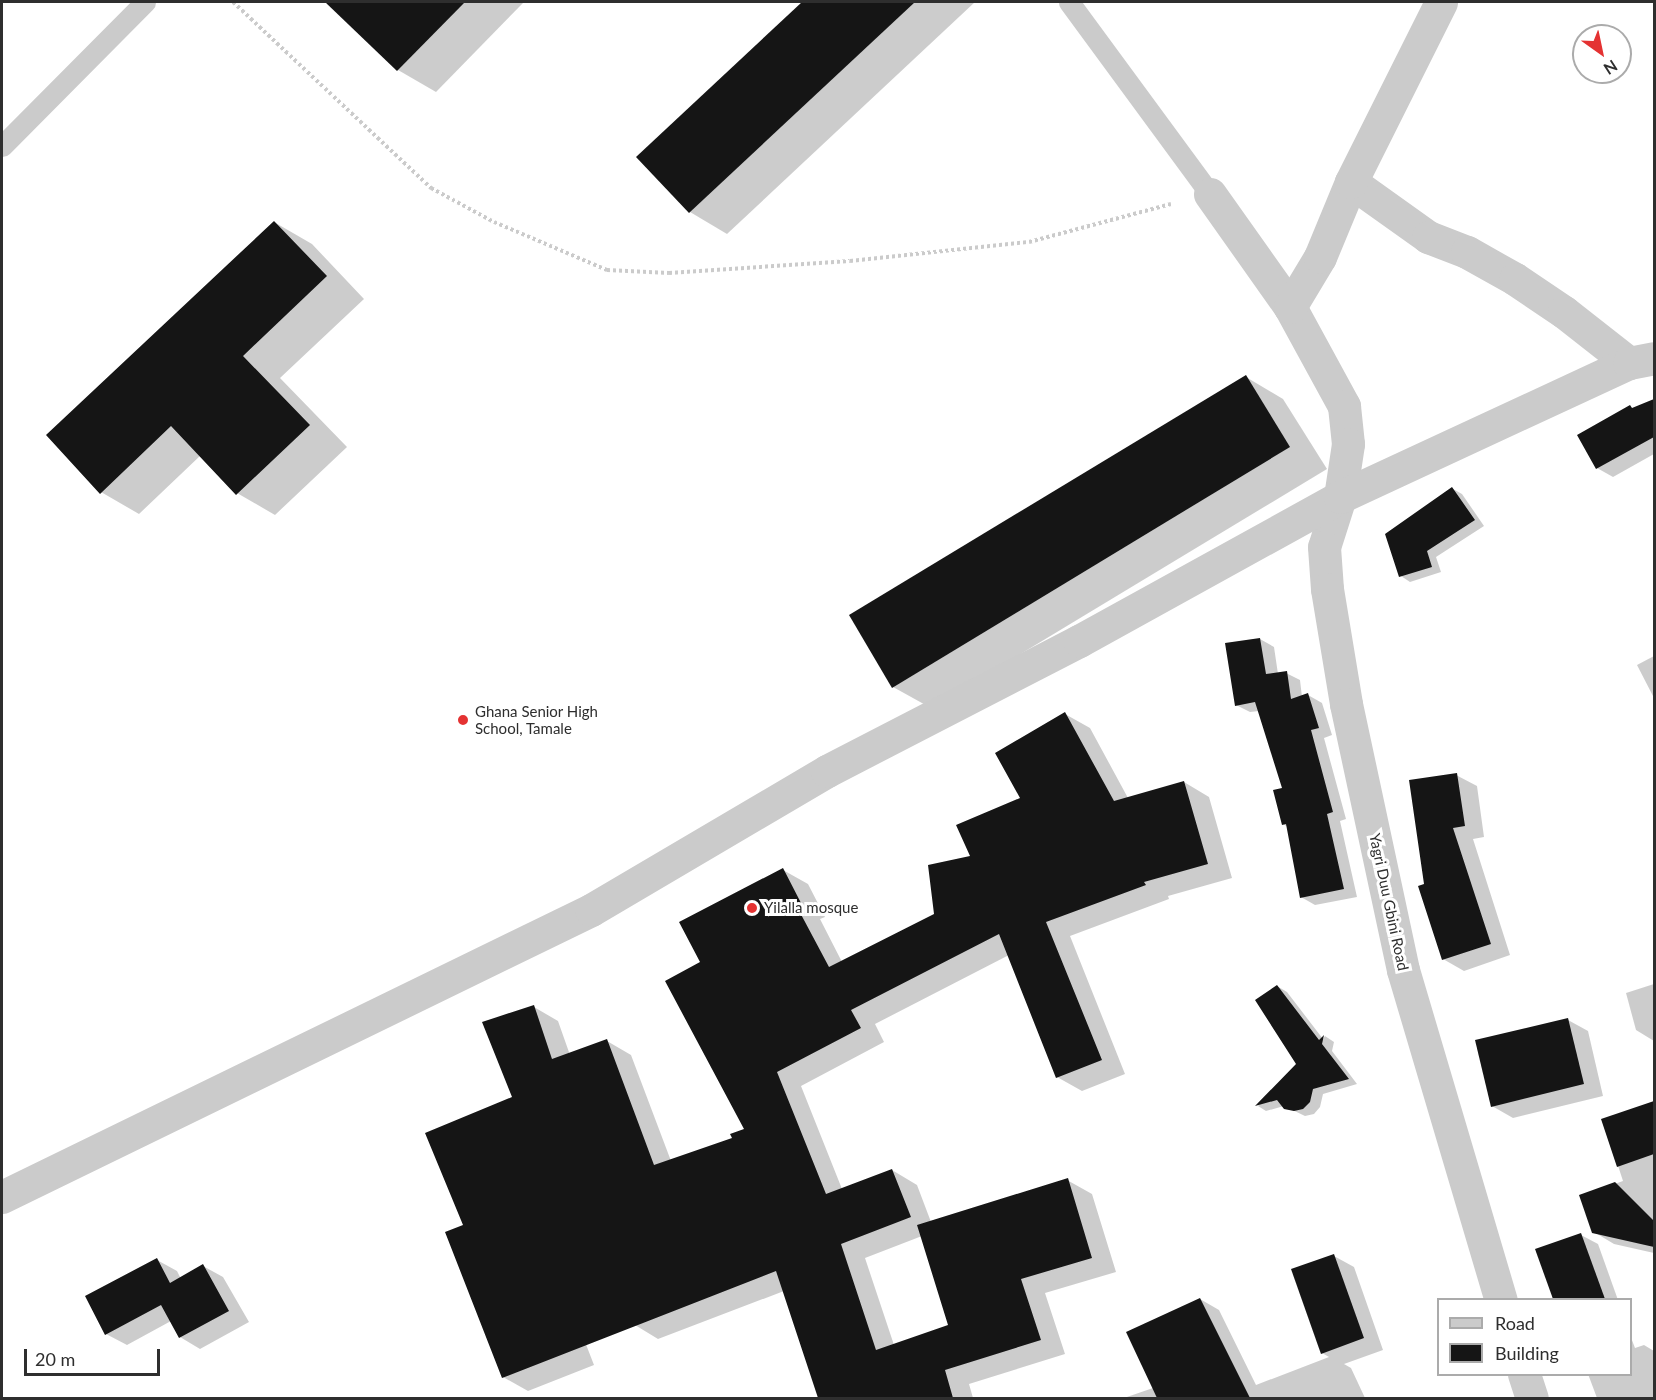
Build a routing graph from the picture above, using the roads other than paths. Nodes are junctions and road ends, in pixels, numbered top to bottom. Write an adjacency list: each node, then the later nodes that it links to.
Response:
1 (145, 2): 4 (lane)
2 (1069, 2): 6 (lane)
3 (1441, 2): 5 (street)
4 (2, 146)
5 (1351, 182): 7 (street); 8 (street)
6 (1209, 194): 7 (street, Yagri Duu Gbini Road)
7 (1290, 307): 9 (street, Yagri Duu Gbini Road)
8 (1642, 360): 9 (street)
9 (1340, 497): 10 (street); 11 (street, Yagri Duu Gbini Road)
10 (2, 1197)
11 (1501, 1298)
12 (1525, 1376): 13 (street)
13 (1532, 1398)

